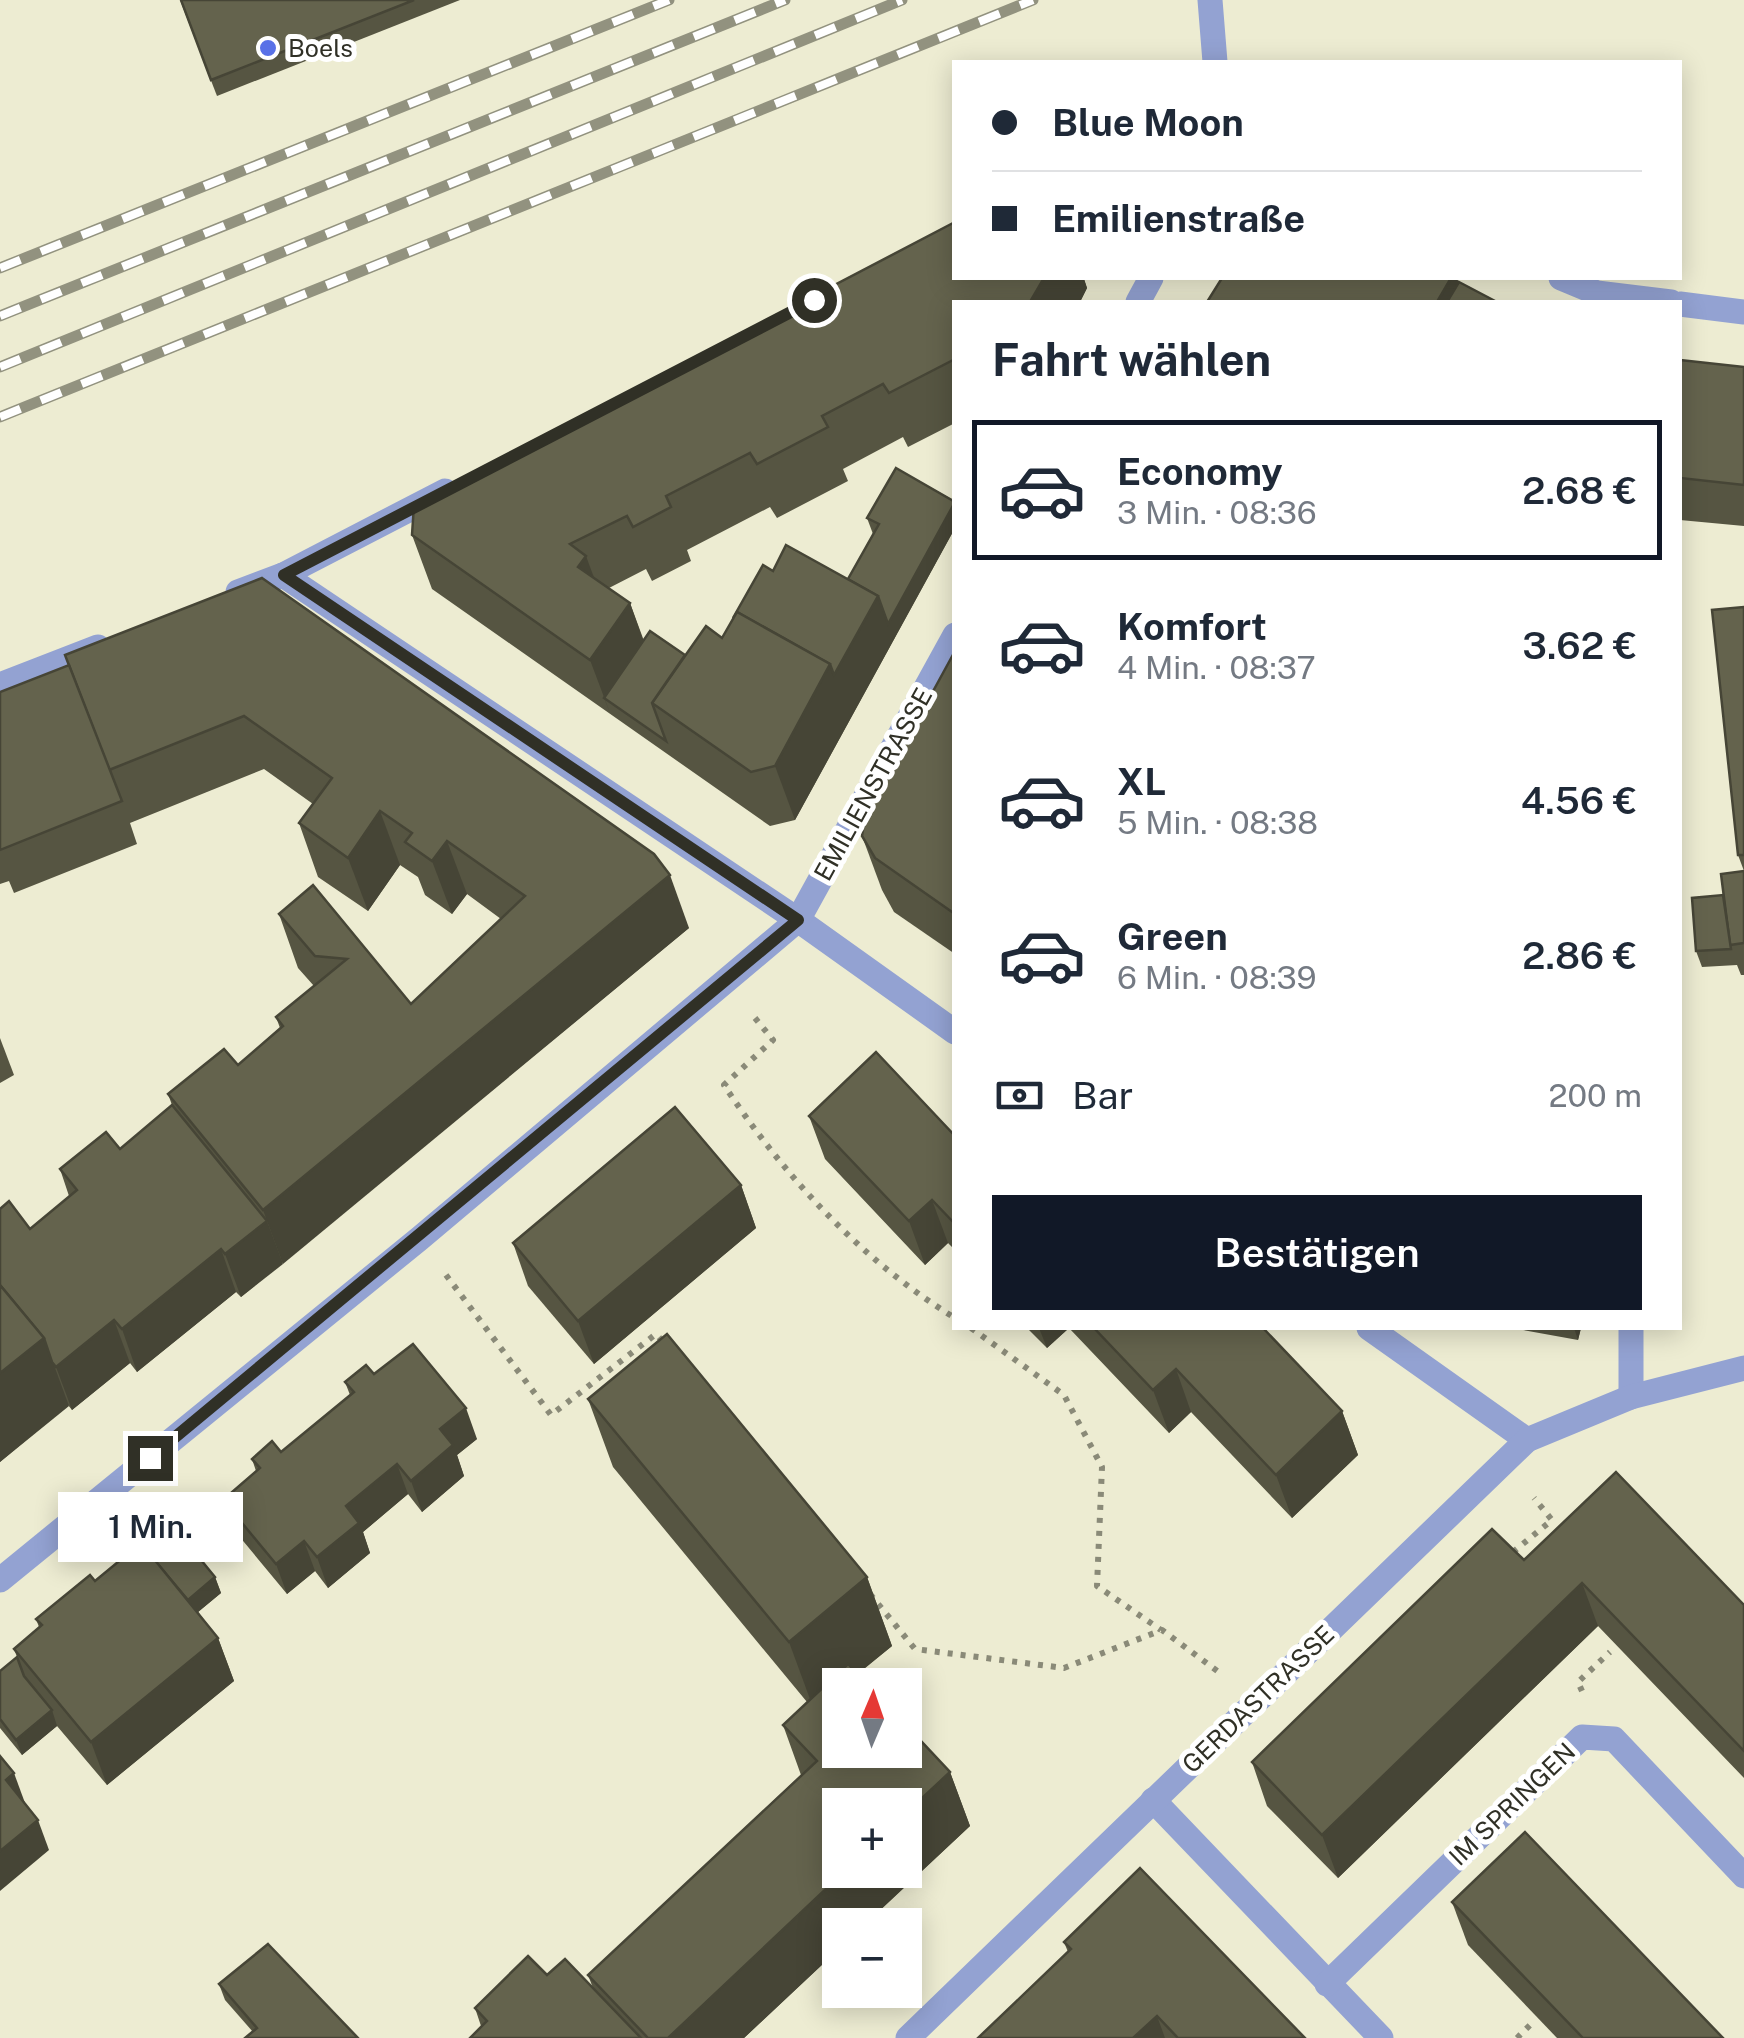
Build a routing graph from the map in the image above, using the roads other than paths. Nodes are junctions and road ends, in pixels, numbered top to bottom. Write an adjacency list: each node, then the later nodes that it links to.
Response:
1 (1210, 12): 2 (street)
2 (1215, 60)
3 (1565, 280): 4 (street)
4 (1656, 300)
5 (1682, 304): 6 (street)
6 (1744, 312)
7 (460, 483): 8 (street)
8 (284, 575): 9 (street); 13 (street)
9 (212, 602)
10 (124, 637): 12 (street)
11 (952, 640): 13 (street, EMILIENSTRASSE)
12 (0, 685)
13 (798, 920): 14 (street); 20 (street, EMILIENSTRASSE)
14 (952, 1030)
15 (1372, 1330): 19 (street)
16 (1631, 1330): 18 (street)
17 (1744, 1368): 18 (street, GERDASTRASSE)
18 (1631, 1397): 19 (street, GERDASTRASSE)
19 (1526, 1440): 21 (street, GERDASTRASSE)
20 (0, 1580)
21 (1153, 1800): 23 (street); 24 (street, GERDASTRASSE)
22 (1744, 1876): 23 (street, IM SPRINGEN)
23 (1327, 1984): 25 (street)
24 (908, 2038)
25 (1380, 2038)

